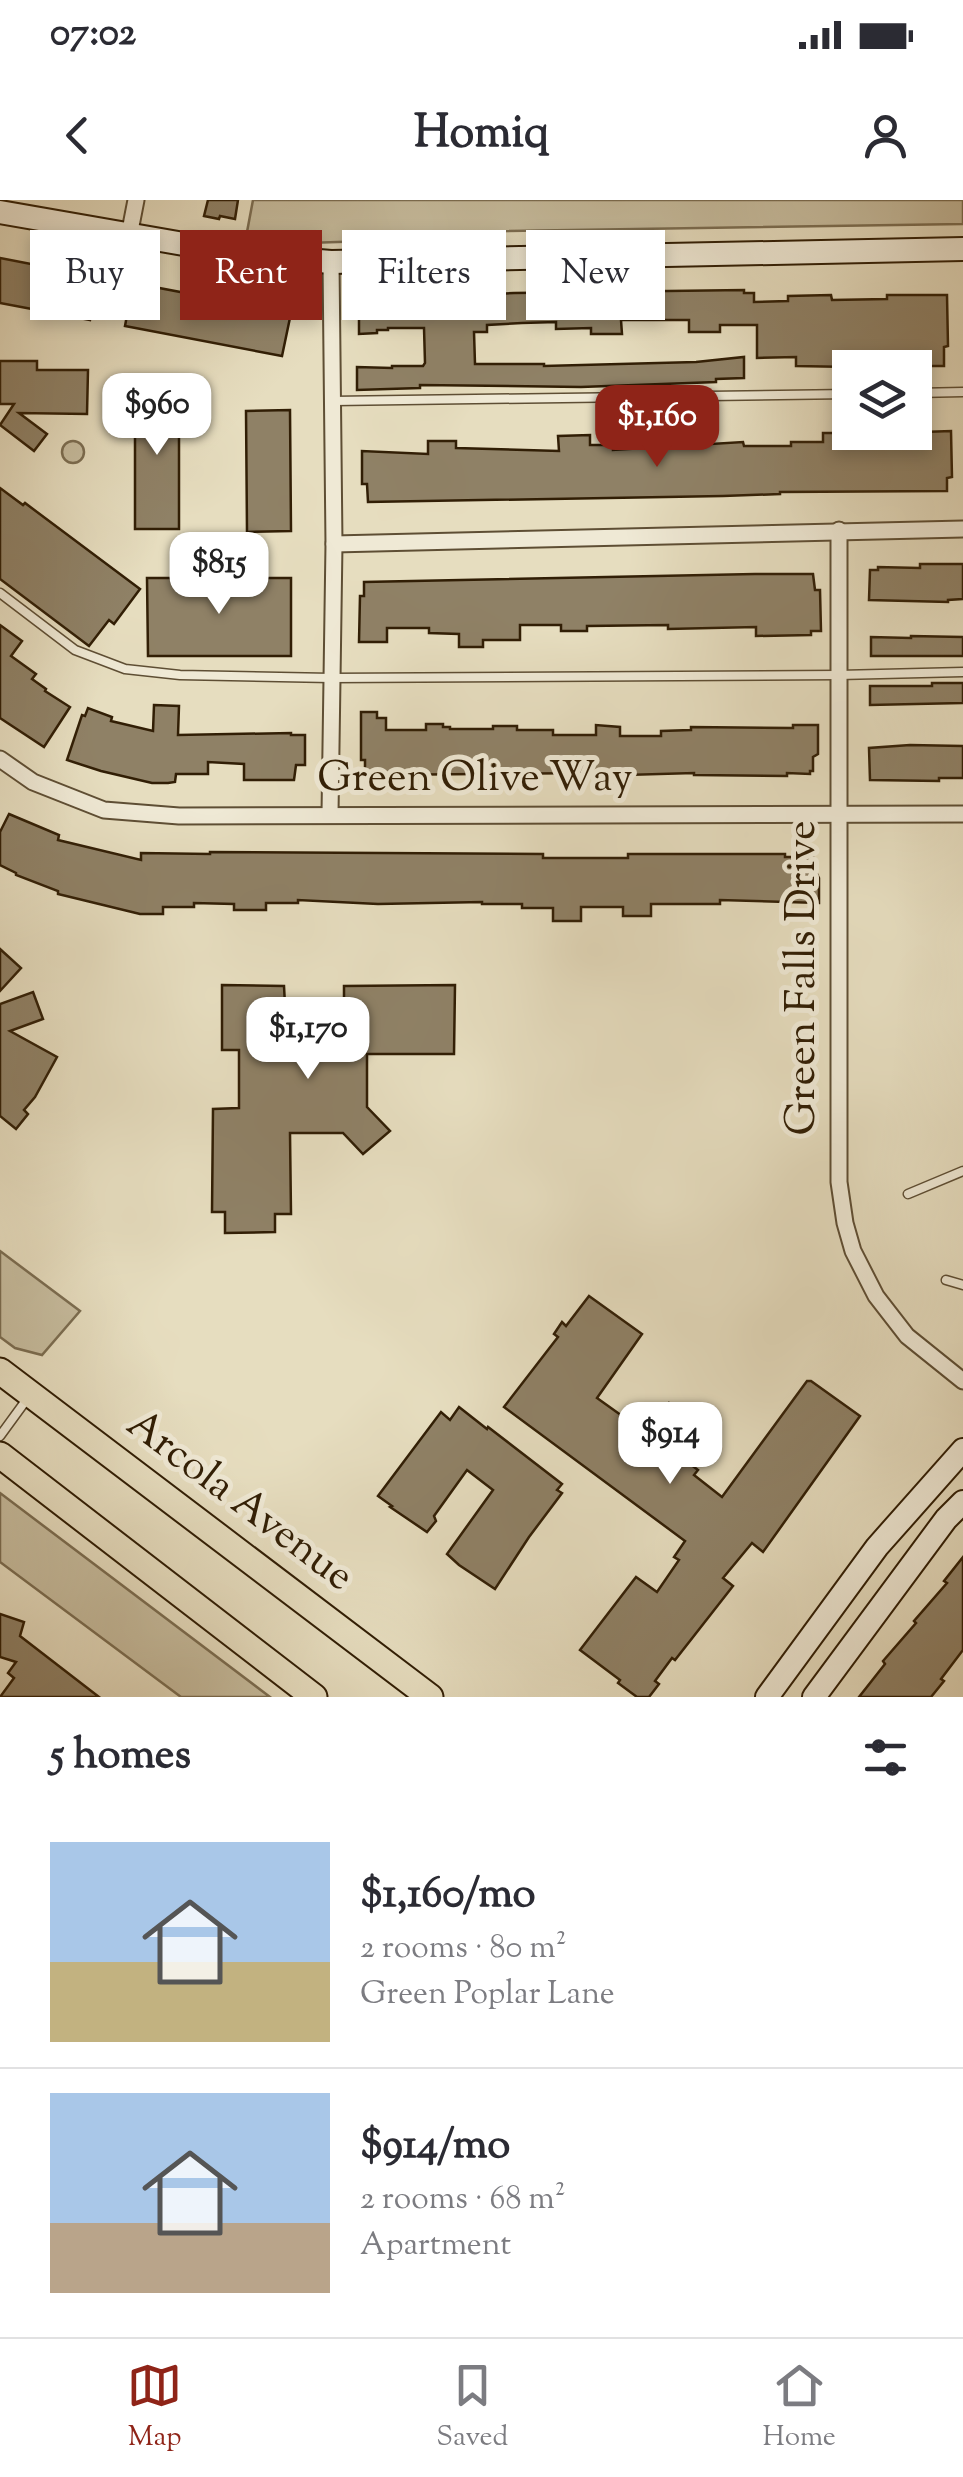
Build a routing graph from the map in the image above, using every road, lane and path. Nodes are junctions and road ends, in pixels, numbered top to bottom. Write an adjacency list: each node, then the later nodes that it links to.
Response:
1 (136, 200): 4 (street)
2 (0, 212): 3 (street)
3 (97, 230)
4 (130, 230)
5 (160, 241): 7 (street)
6 (963, 250): 7 (street)
7 (331, 262): 11 (street)
8 (963, 392): 9 (lane)
9 (932, 393)
10 (832, 394): 11 (lane)
11 (333, 401): 14 (street)
12 (963, 529): 13 (street)
13 (839, 530): 14 (street); 17 (street, Green Falls Drive)
14 (334, 544): 18 (street)
15 (0, 593): 18 (lane)
16 (963, 672): 17 (lane)
17 (838, 675): 18 (lane); 22 (street, Green Falls Drive)
18 (332, 678): 20 (street)
19 (0, 759): 20 (street, Green Olive Way)
20 (330, 814): 22 (street, Green Olive Way)
21 (963, 814): 22 (street, Green Olive Way)
22 (839, 815): 28 (street, Green Falls Drive)
23 (963, 1171): 24 (lane)
24 (908, 1194)
25 (946, 1280): 26 (lane)
26 (963, 1284)
27 (0, 1372): 29 (main road, Arcola Avenue)
28 (963, 1381)
29 (31, 1394): 30 (lane); 35 (main road, Arcola Avenue)
30 (0, 1436)
31 (963, 1450): 36 (street)
32 (0, 1455): 34 (main road)
33 (963, 1502): 37 (street)
34 (314, 1697)
35 (430, 1697)
36 (766, 1697)
37 (814, 1697)

